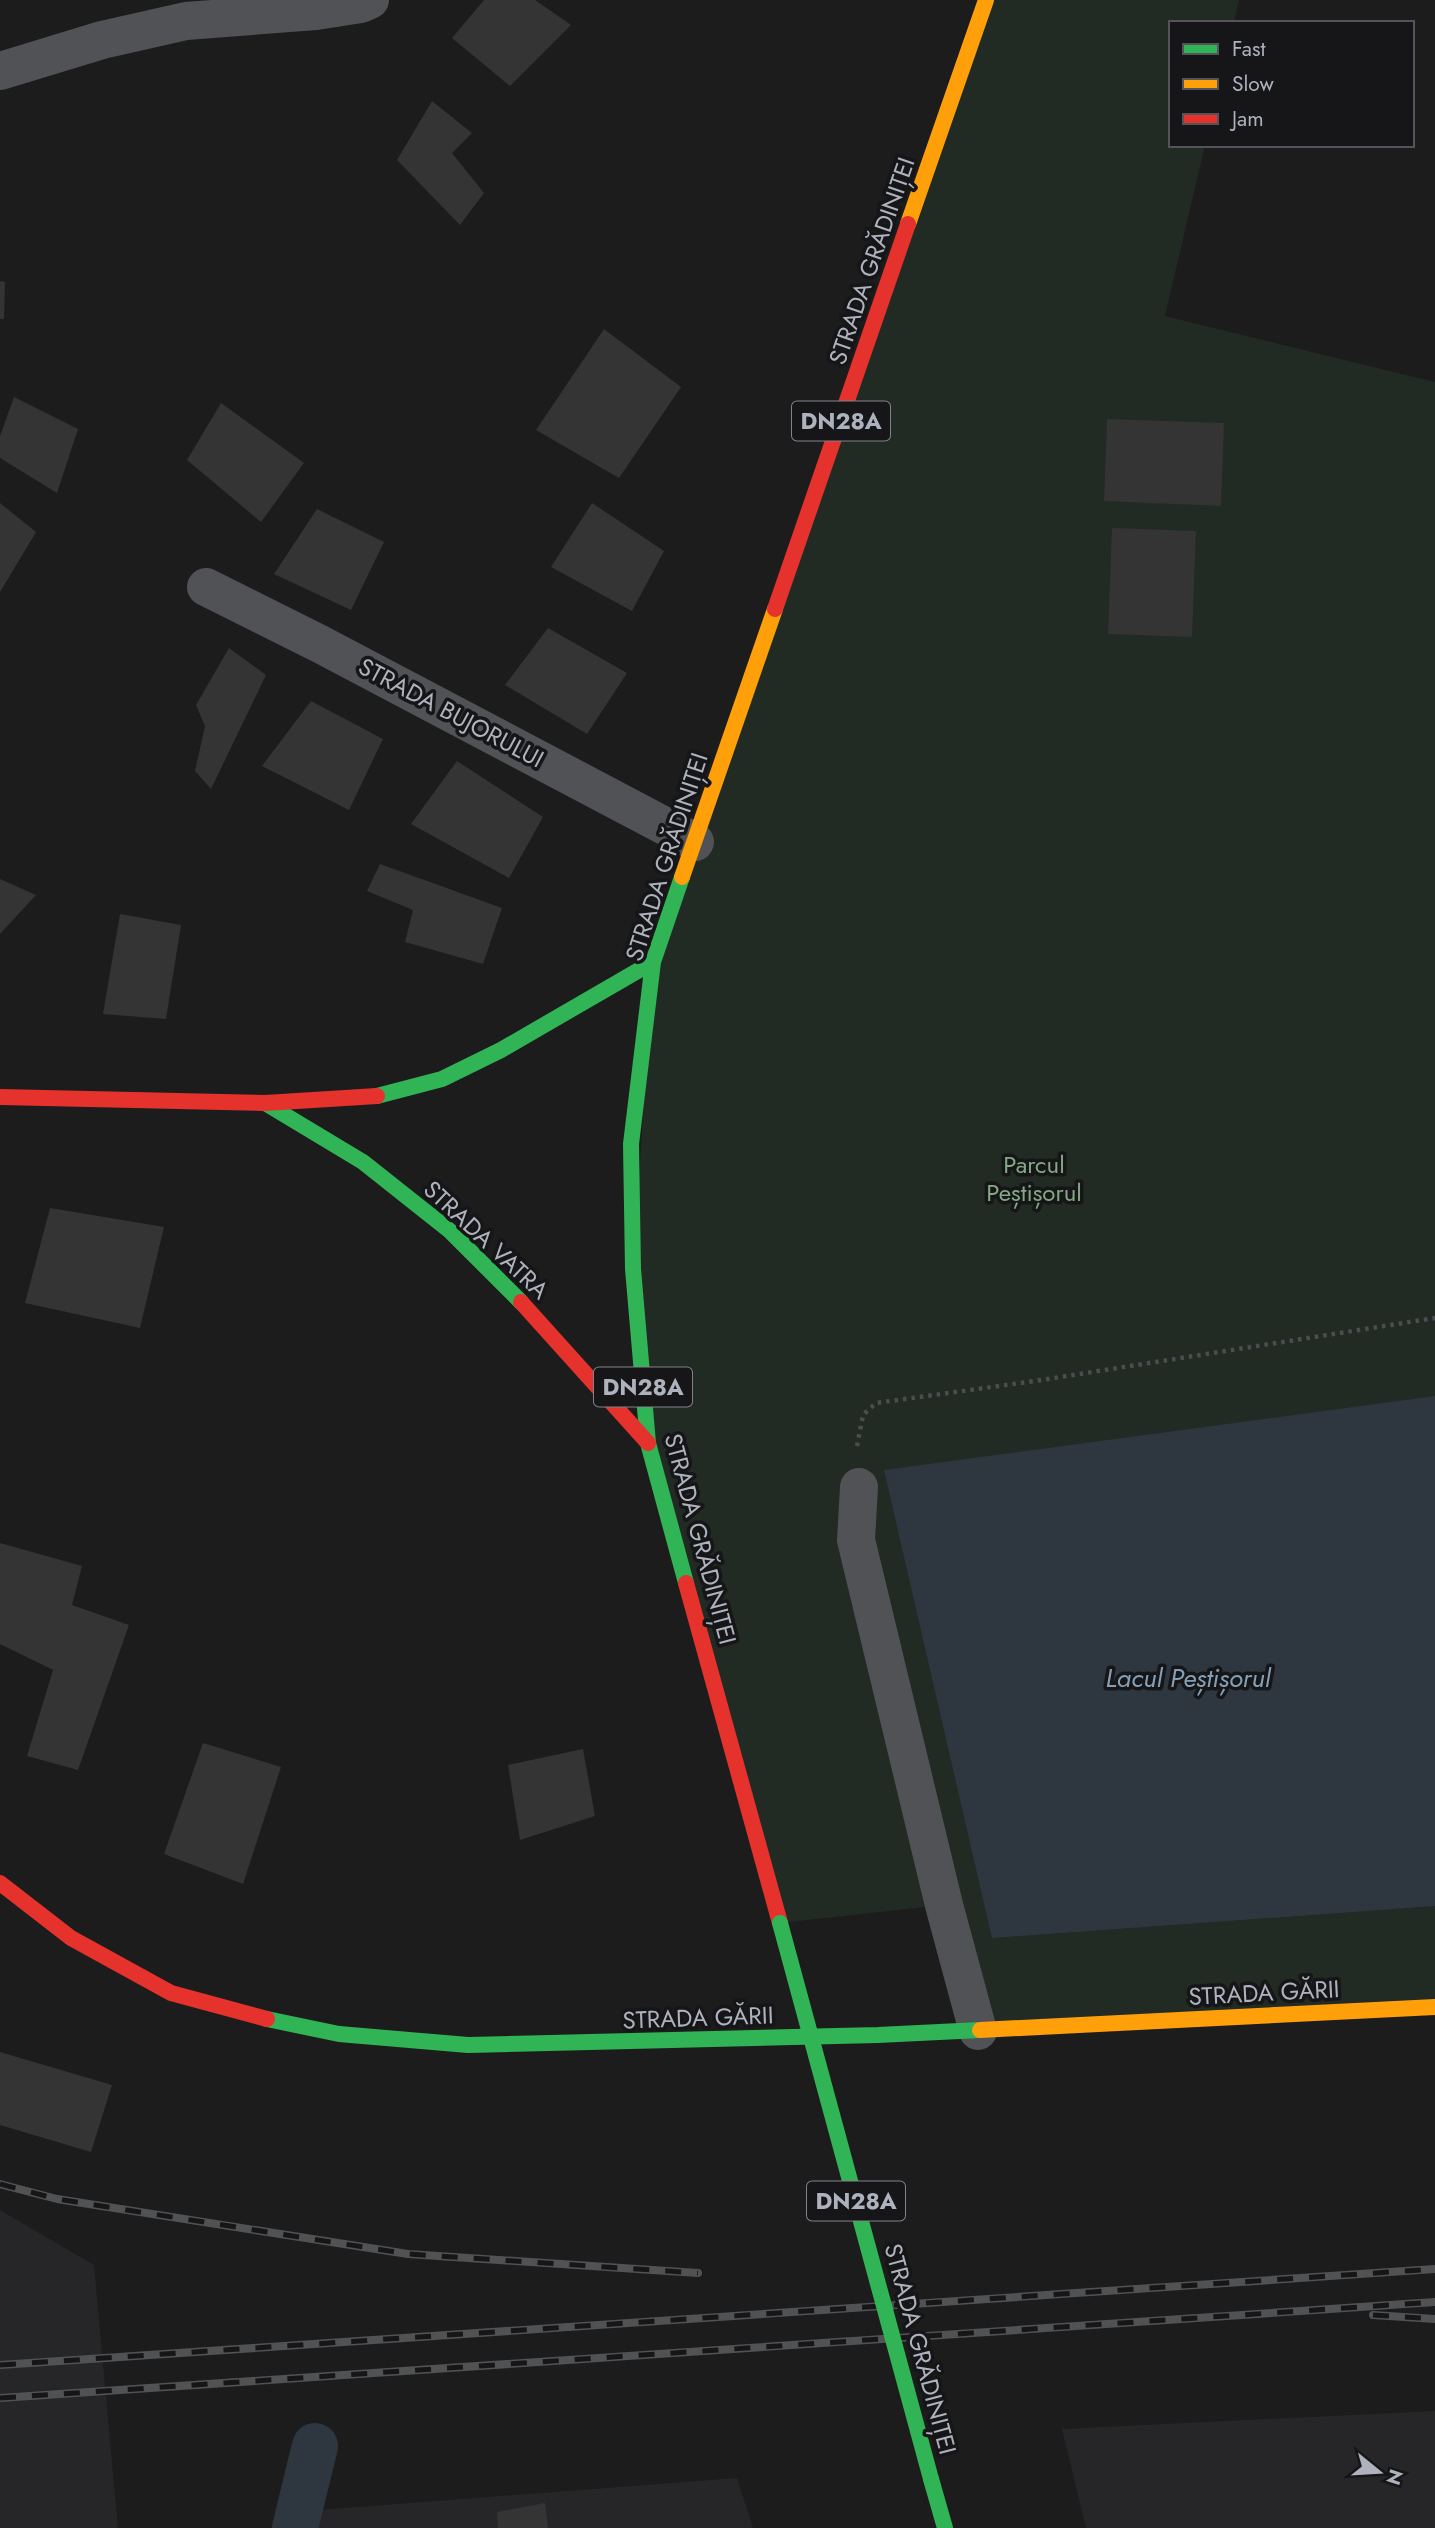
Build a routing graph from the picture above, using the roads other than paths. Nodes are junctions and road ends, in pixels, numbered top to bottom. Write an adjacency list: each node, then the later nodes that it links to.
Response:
1 (370, 0): 3 (street)
2 (986, 0): 5 (street, STRADA GRĂDINIȚEI / DN28A)
3 (0, 71)
4 (206, 587): 5 (street, STRADA BUJORULUI)
5 (695, 842): 6 (street, STRADA GRĂDINIȚEI / DN28A)
6 (653, 962): 8 (street, STRADA VATRA); 9 (street, STRADA GRĂDINIȚEI / DN28A)
7 (0, 1097): 8 (street, STRADA VATRA)
8 (265, 1103): 9 (street, STRADA VATRA)
9 (649, 1443): 14 (street, STRADA GRĂDINIȚEI / DN28A, bridge)
10 (859, 1488): 13 (street)
11 (0, 1883): 13 (street, STRADA GĂRII)
12 (1435, 2007): 13 (street, STRADA GĂRII)
13 (978, 2031)
14 (945, 2528)

